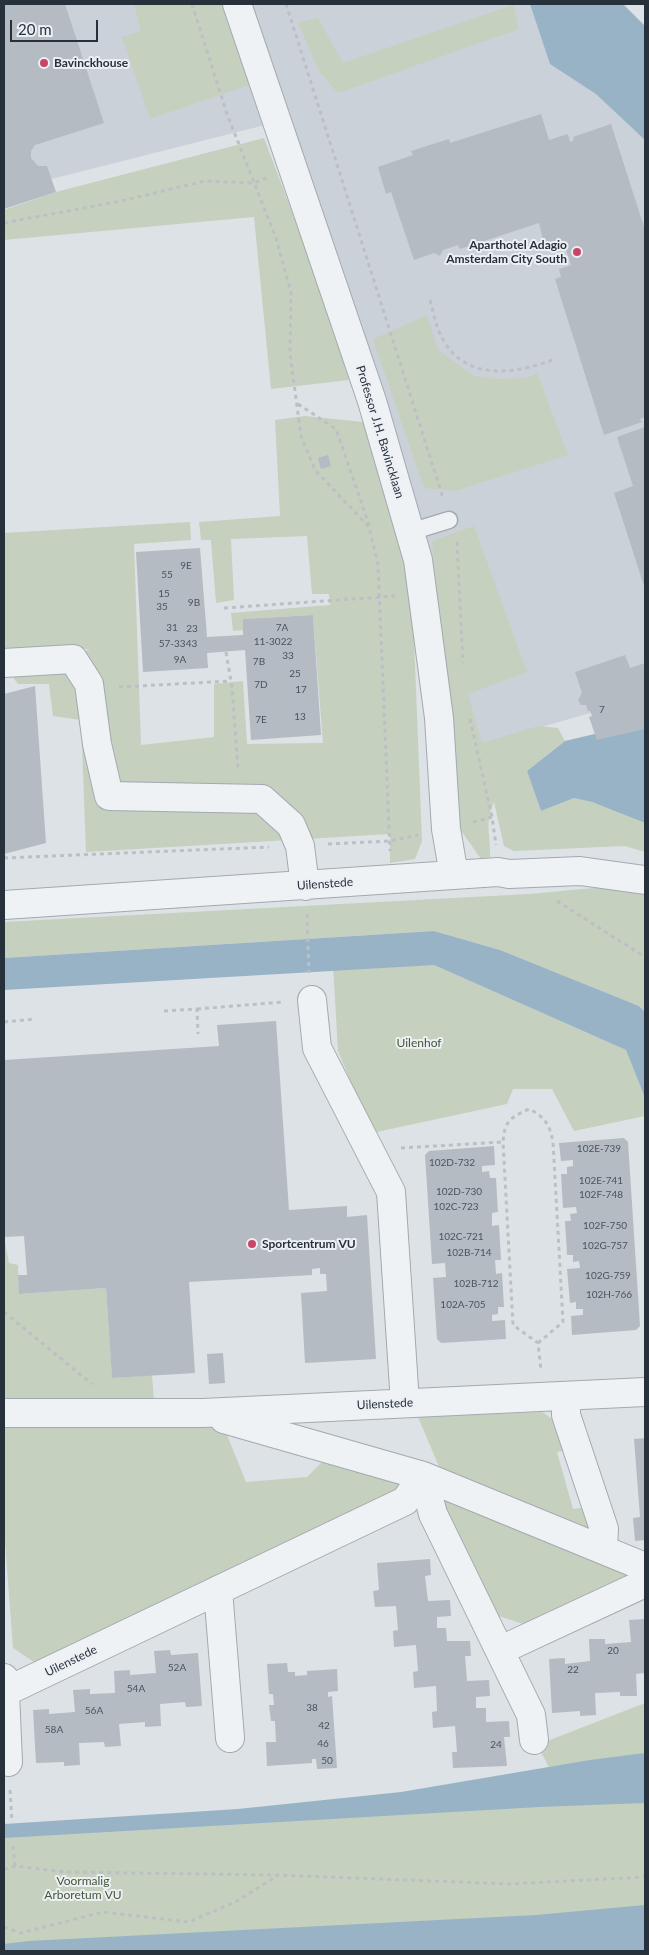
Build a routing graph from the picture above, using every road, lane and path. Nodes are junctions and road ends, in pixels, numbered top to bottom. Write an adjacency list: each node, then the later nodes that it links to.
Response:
1 (192, 4): 4 (path)
2 (237, 4): 3 (street, Professor J.H. Bavincklaan)
3 (293, 168): 4 (path); 11 (street, Professor J.H. Bavincklaan)
4 (253, 183): 5 (path); 8 (path)
5 (4, 223)
6 (430, 300): 7 (path)
7 (552, 360)
8 (298, 403): 10 (path); 10 (path)
9 (450, 520): 11 (lane)
10 (369, 526): 13 (path)
11 (410, 532): 12 (street, Professor J.H. Bavincklaan)
12 (422, 594): 13 (path); 21 (street, Professor J.H. Bavincklaan)
13 (379, 597): 14 (path); 22 (path)
14 (224, 608)
15 (226, 652): 17 (path)
16 (4, 663): 18 (street)
17 (231, 681): 18 (path); 19 (path)
18 (90, 689): 19 (street)
19 (240, 798): 23 (street)
20 (492, 817): 21 (path)
21 (446, 829): 22 (path); 25 (street, Professor J.H. Bavincklaan)
22 (390, 841): 23 (path); 26 (path)
23 (300, 846): 24 (path); 28 (street)
24 (4, 858)
25 (454, 875): 26 (street, Uilenstede); 27 (street, Uilenstede)
26 (391, 879): 28 (street, Uilenstede)
27 (645, 880)
28 (305, 886): 30 (street, Uilenstede)
29 (549, 897): 32 (path)
30 (4, 905)
31 (308, 926): 33 (path)
32 (645, 957)
33 (311, 988): 34 (path); 40 (street)
34 (197, 1009): 35 (path); 38 (path)
35 (164, 1010)
36 (35, 1019): 37 (path)
37 (4, 1022)
38 (198, 1034)
39 (503, 1142): 40 (path); 42 (path); 42 (path)
40 (371, 1150): 45 (street)
41 (4, 1312): 47 (path)
42 (538, 1343): 44 (path)
43 (645, 1392): 44 (street, Uilenstede)
44 (554, 1397): 45 (street, Uilenstede); 50 (street)
45 (405, 1403): 48 (street, Uilenstede)
46 (4, 1413): 47 (street, Uilenstede)
47 (128, 1413): 48 (street, Uilenstede)
48 (204, 1413): 49 (street, Uilenstede)
49 (423, 1476): 50 (street, Uilenstede); 53 (street, Uilenstede); 54 (street)
50 (603, 1549): 51 (street, Uilenstede)
51 (645, 1567)
52 (645, 1583): 54 (street)
53 (218, 1590): 55 (street, Uilenstede); 56 (street)
54 (501, 1650): 57 (street)
55 (4, 1685): 58 (street, Uilenstede)
56 (230, 1738)
57 (534, 1740)
58 (8, 1762)
59 (13, 1846): 60 (path)
60 (15, 1866): 61 (path); 62 (path)
61 (4, 1869)
62 (277, 1876): 63 (path); 64 (path)
63 (645, 1877)
64 (4, 1927)

